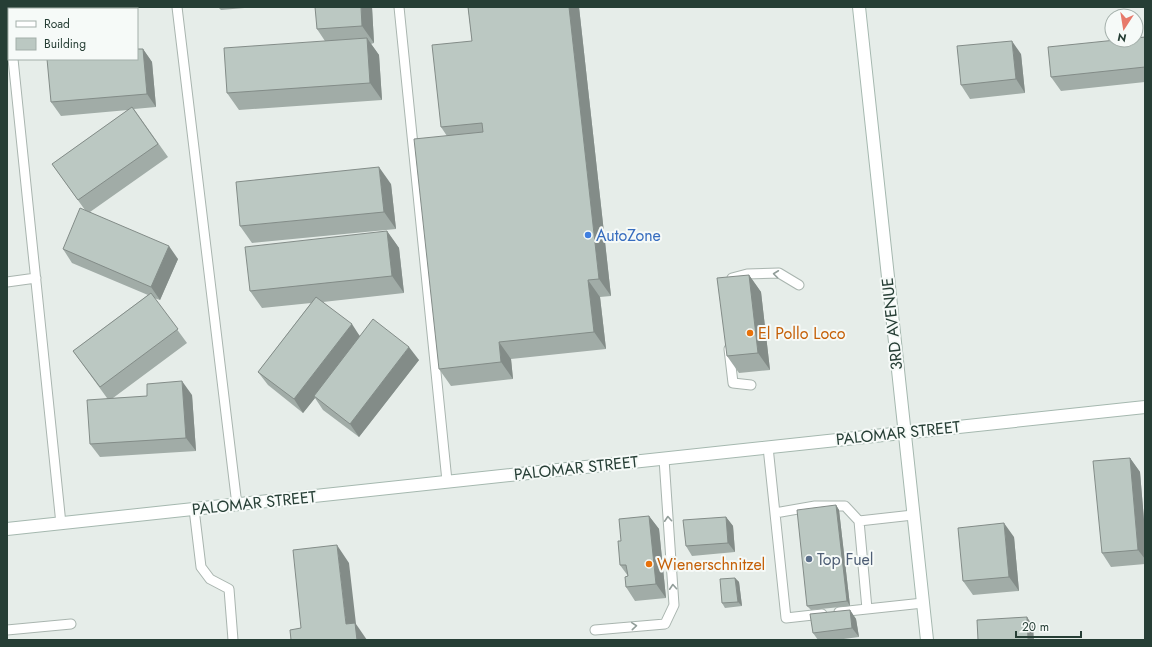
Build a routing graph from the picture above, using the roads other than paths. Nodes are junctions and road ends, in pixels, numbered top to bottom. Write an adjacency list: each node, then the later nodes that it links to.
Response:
1 (7, 7): 5 (lane)
2 (177, 7): 18 (lane)
3 (399, 7): 17 (lane)
4 (859, 7): 14 (main road, 3RD AVENUE)
5 (8, 19)
6 (13, 60): 7 (lane)
7 (36, 278): 8 (lane); 23 (lane)
8 (7, 282)
9 (726, 285): 10 (lane, one-way to 9)
10 (799, 285)
11 (727, 336): 12 (lane)
12 (751, 384)
13 (1145, 407): 14 (main road, PALOMAR STREET)
14 (904, 433): 15 (main road, PALOMAR STREET); 21 (main road, 3RD AVENUE)
15 (768, 448): 16 (main road, PALOMAR STREET); 20 (lane)
16 (664, 458): 17 (main road, PALOMAR STREET); 29 (lane, one-way to 16)
17 (447, 481): 18 (main road, PALOMAR STREET)
18 (236, 505): 19 (main road, PALOMAR STREET)
19 (194, 509): 23 (main road, PALOMAR STREET); 30 (lane)
20 (775, 513): 22 (lane); 26 (lane)
21 (913, 515): 22 (lane); 25 (main road, 3RD AVENUE)
22 (859, 521): 26 (lane)
23 (61, 524): 24 (main road, PALOMAR STREET)
24 (7, 529)
25 (923, 603): 26 (lane); 31 (main road, 3RD AVENUE)
26 (867, 609)
27 (71, 624): 28 (lane)
28 (7, 630)
29 (595, 630)
30 (233, 640)
31 (927, 640)

